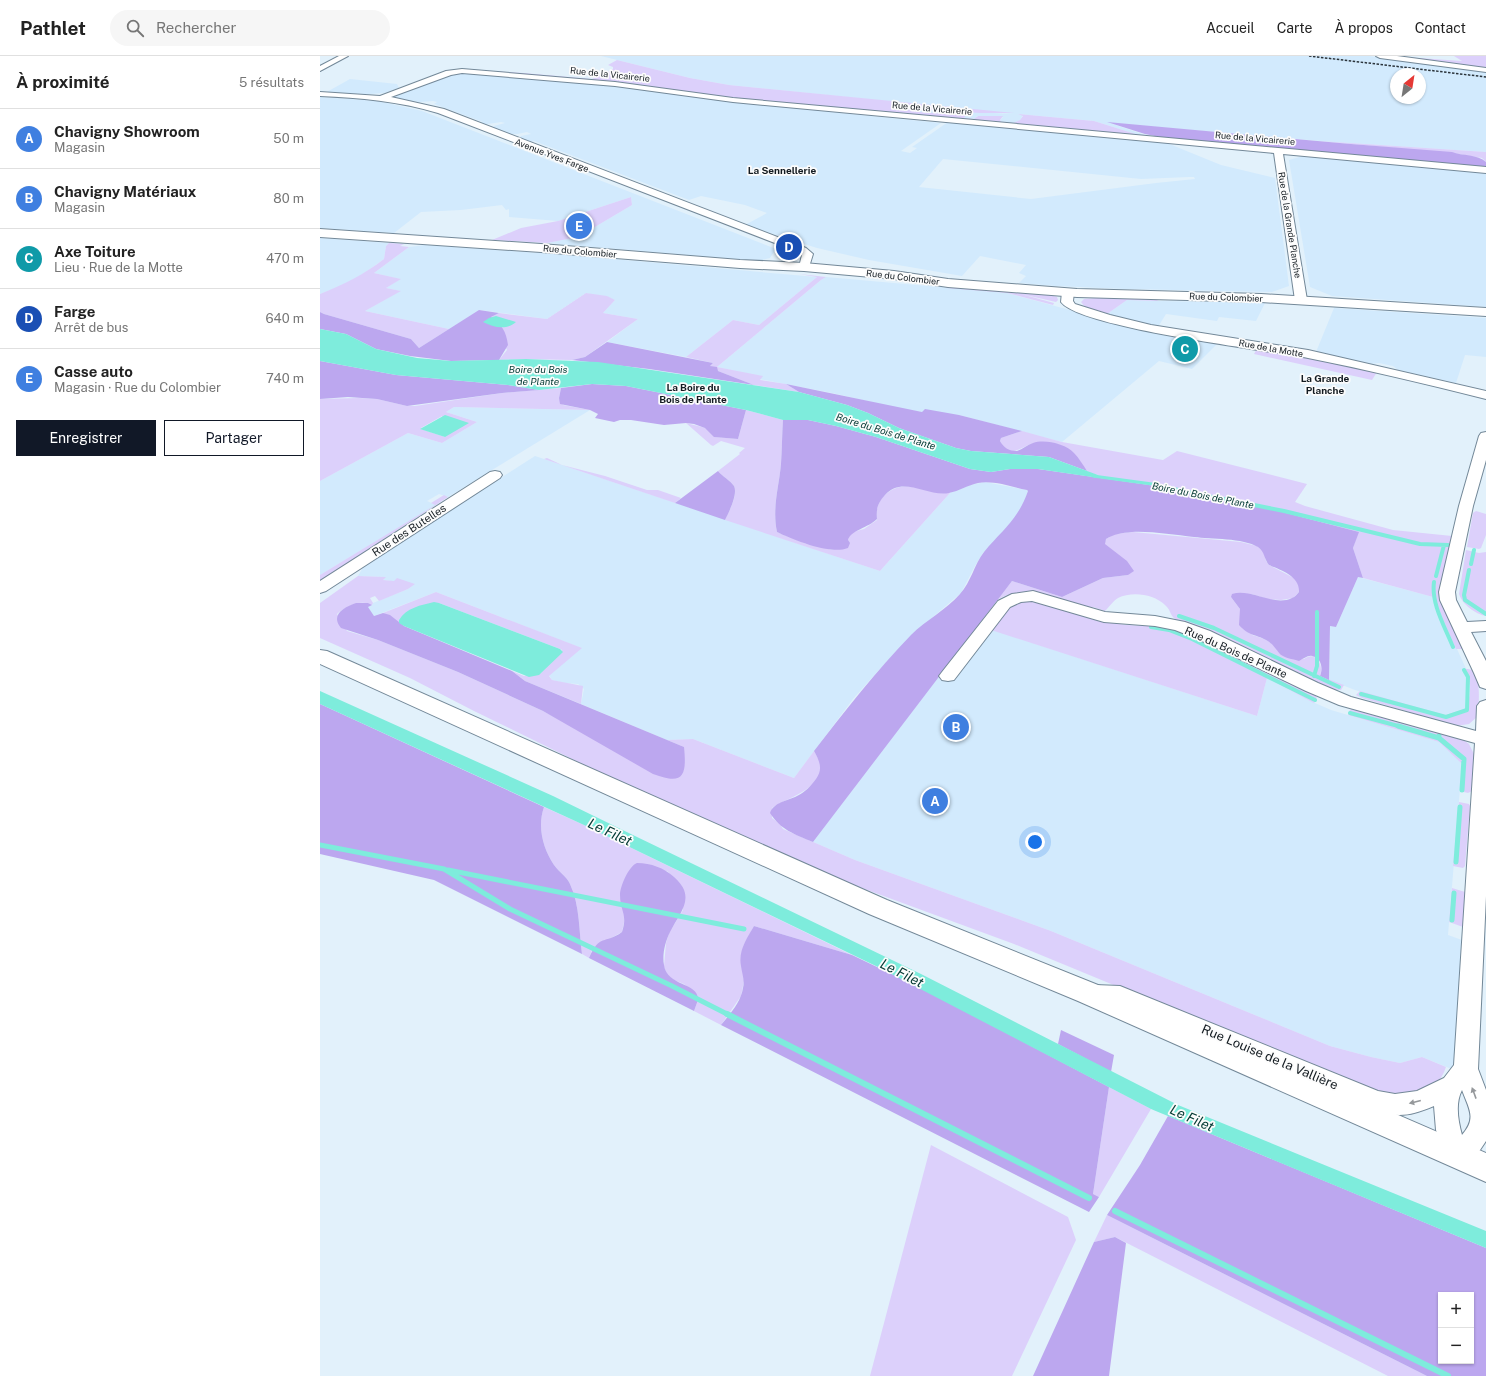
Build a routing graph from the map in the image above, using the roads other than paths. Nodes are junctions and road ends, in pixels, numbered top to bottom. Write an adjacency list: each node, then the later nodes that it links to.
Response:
1 (344, 56): 4 (street)
2 (1380, 56): 3 (street)
3 (1389, 57): 5 (street)
4 (320, 69)
5 (1486, 70)
6 (320, 94): 7 (street, Avenue Yves Farge)
7 (381, 98): 8 (street, Rue de la Vicairerie); 11 (street, Avenue Yves Farge)
8 (1278, 151): 9 (street, Rue de la Vicairerie); 15 (street, Rue de la Grande Planche)
9 (1486, 170)
10 (320, 233): 12 (main road, Rue du Colombier)
11 (778, 241): 12 (street, Avenue Yves Farge); 13 (street, Avenue Yves Farge)
12 (785, 266): 13 (main road, Rue du Colombier)
13 (804, 267): 14 (main road, Rue du Colombier)
14 (1072, 292): 15 (main road, Rue du Colombier); 17 (street, Rue de la Motte)
15 (1301, 300): 16 (main road, Rue du Colombier)
16 (1486, 312)
17 (1486, 395)
18 (1486, 436): 22 (street)
19 (495, 475): 20 (street, Rue des Butelles)
20 (321, 586)
21 (1486, 626): 22 (street)
22 (1462, 627): 25 (street)
23 (320, 656): 29 (main road)
24 (948, 676): 27 (street, Rue du Bois de Plante)
25 (1486, 684)
26 (1486, 706): 27 (street)
27 (1484, 738): 28 (street)
28 (1481, 898): 30 (street)
29 (1088, 994): 30 (street, Rue Louise de la Vallière, one-way to 29); 32 (main road)
30 (1458, 1077): 31 (street, one-way to 30); 32 (street)
31 (1485, 1119): 32 (street)
32 (1456, 1155): 33 (main road)
33 (1486, 1168)

